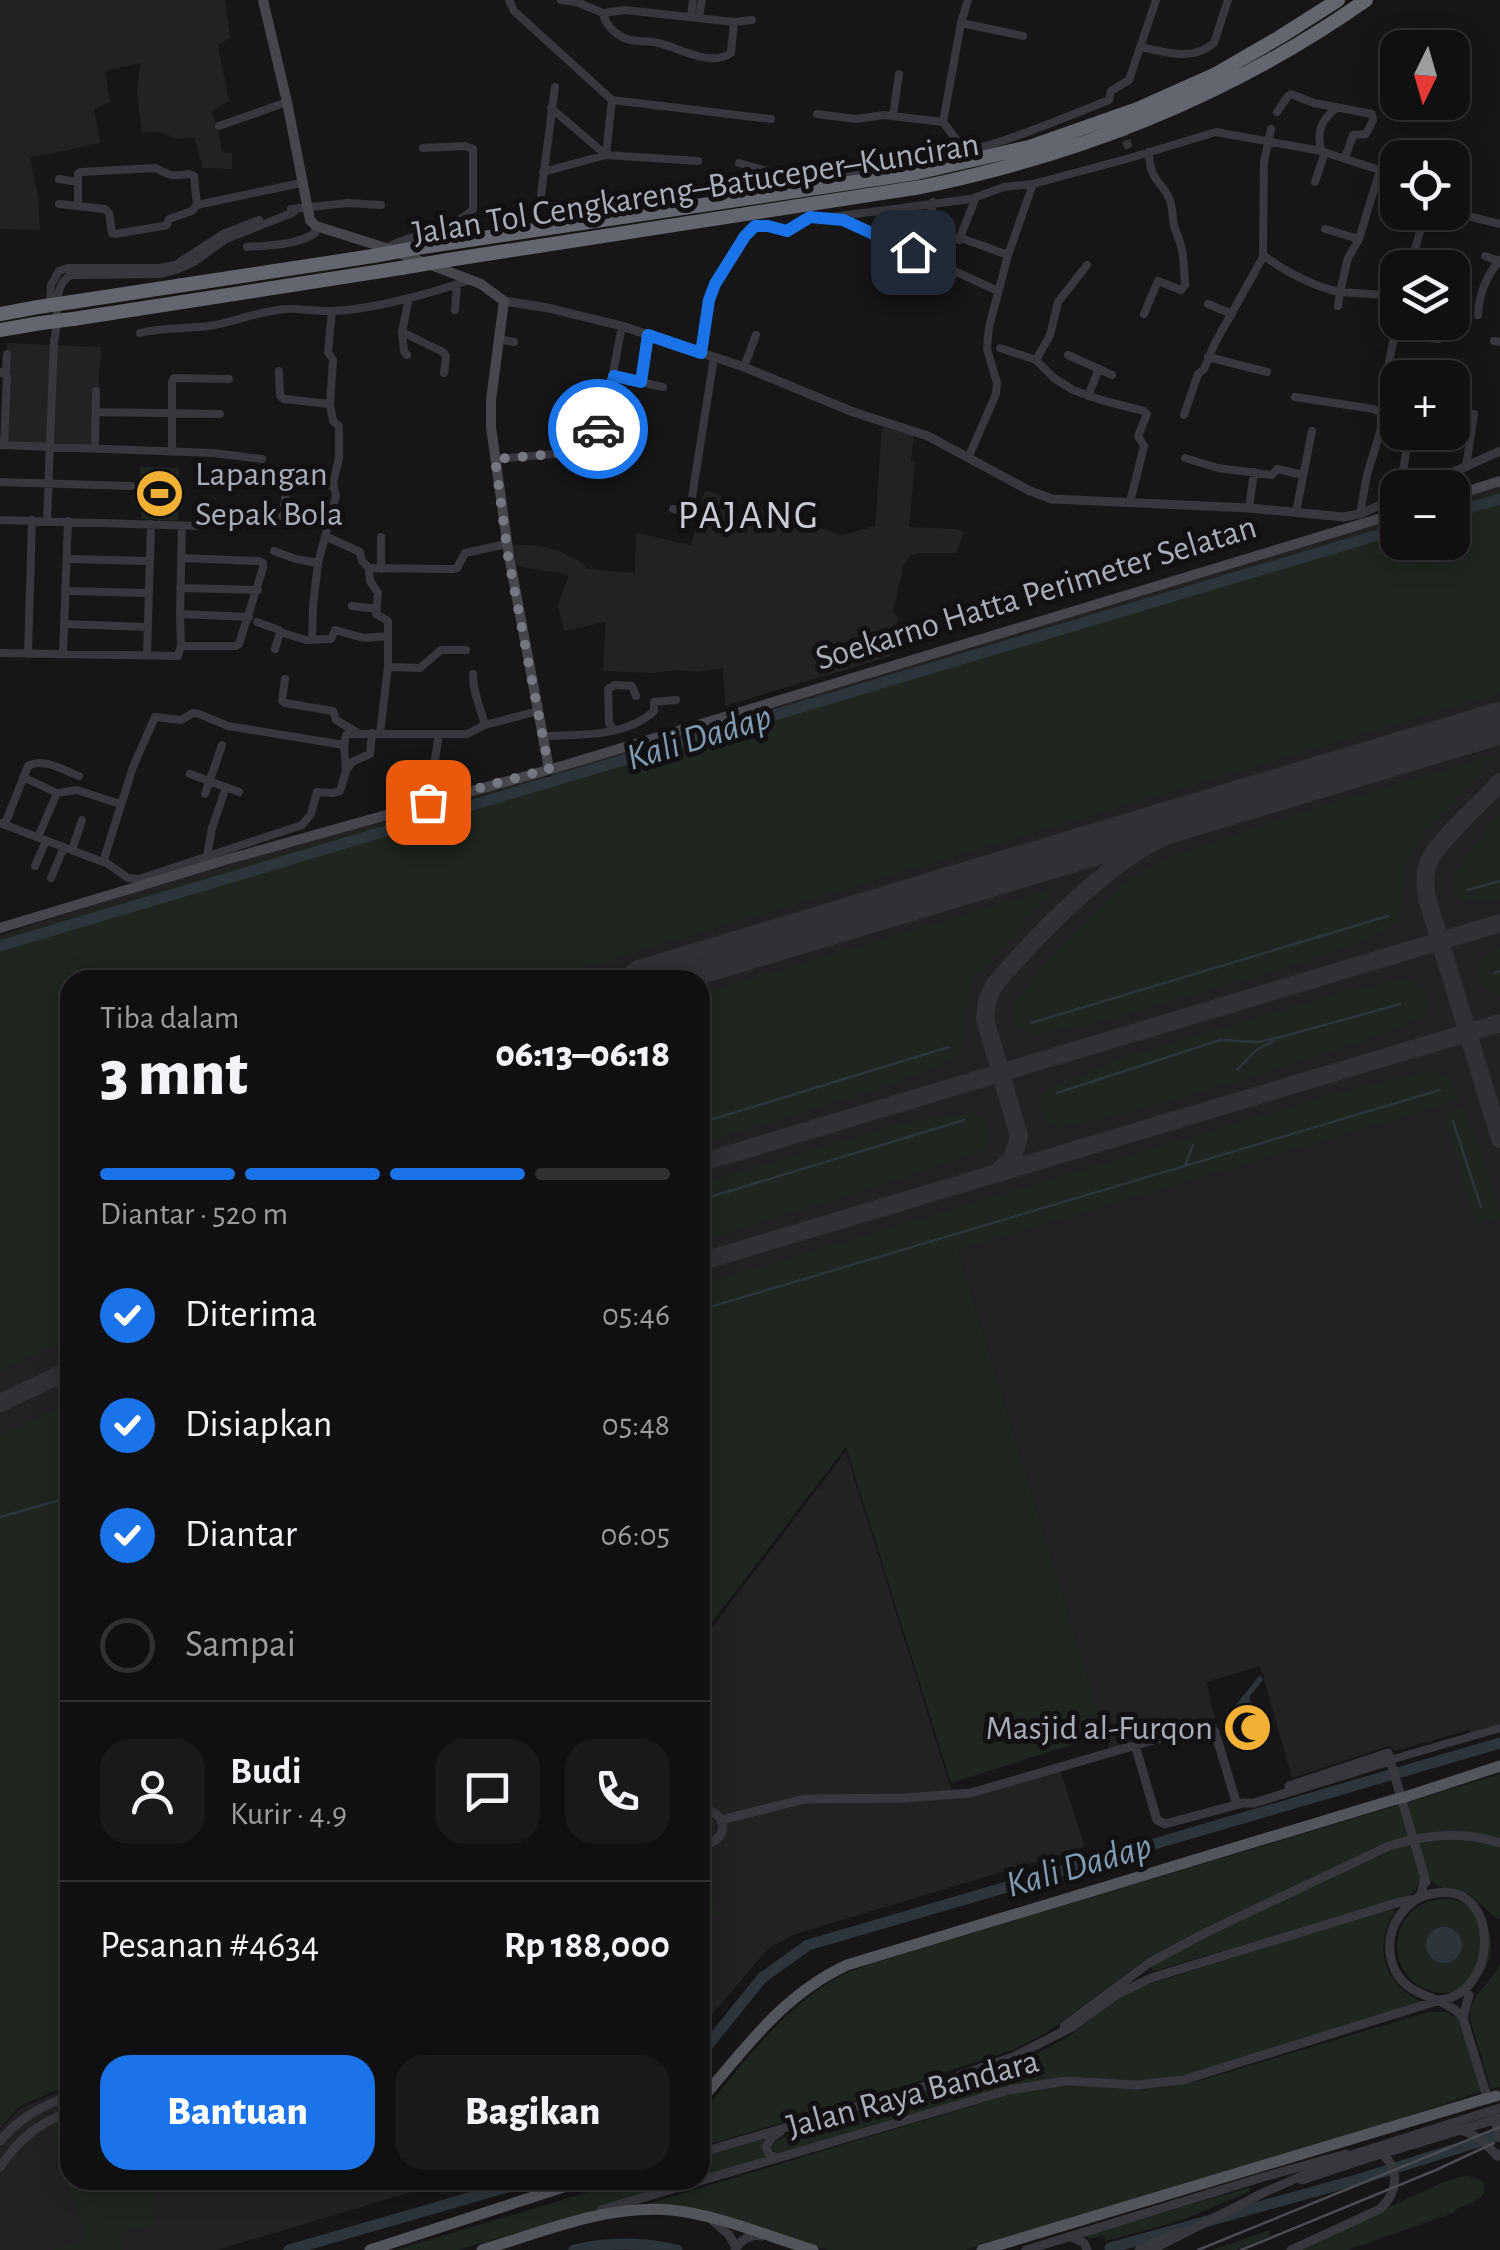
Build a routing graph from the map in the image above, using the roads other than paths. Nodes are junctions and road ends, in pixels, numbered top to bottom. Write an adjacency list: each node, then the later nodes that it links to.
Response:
1 (263, 0): 23 (main road)
2 (508, 0): 22 (street)
3 (562, 0): 11 (street)
4 (693, 0): 12 (street)
5 (702, 0): 12 (street)
6 (968, 0): 15 (street)
7 (1156, 0): 17 (street)
8 (1228, 0): 17 (street)
9 (1338, 0): 19 (highway, Jalan Tol Cengkareng–Batuceper–Kunciran)
10 (1366, 0): 19 (highway, Jalan Tol Cengkareng–Batuceper–Kunciran)
11 (604, 13): 12 (street); 14 (street)
12 (695, 16): 14 (street)
13 (752, 20): 14 (street)
14 (734, 22)
15 (961, 23): 16 (street); 30 (street)
16 (1024, 36)
17 (1140, 47): 35 (street)
18 (899, 74): 28 (street)
19 (1218, 82): 21 (highway, Jalan Tol Cengkareng–Batuceper–Kunciran)
20 (555, 87): 24 (street)
21 (1197, 91): 66 (highway, Jalan Tol Cengkareng–Batuceper–Kunciran, bridge); 88 (highway, Jalan Tol Cengkareng–Batuceper–Kunciran, bridge)
22 (612, 100): 29 (street); 38 (street)
23 (287, 102): 31 (street); 47 (main road)
24 (551, 108): 38 (street); 43 (street)
25 (1336, 108): 26 (street); 37 (street); 39 (street)
26 (1277, 112)
27 (818, 114): 28 (street)
28 (893, 116): 30 (street)
29 (771, 119)
30 (944, 122): 35 (street)
31 (220, 126)
32 (1272, 129): 33 (street)
33 (1267, 140): 36 (street); 37 (street); 69 (street)
34 (423, 148): 66 (street)
35 (957, 152): 41 (street)
36 (1150, 152): 48 (street); 84 (street)
37 (1323, 152): 39 (street); 46 (street)
38 (606, 154): 40 (street); 43 (street)
39 (1346, 158): 42 (street)
40 (698, 161)
41 (739, 162)
42 (1380, 170): 64 (street)
43 (543, 172): 49 (street)
44 (59, 179): 45 (street)
45 (78, 182): 53 (street); 55 (street)
46 (1314, 182)
47 (301, 183): 53 (street); 56 (main road)
48 (1033, 184): 50 (street); 68 (street)
49 (541, 195)
50 (976, 197): 51 (street); 63 (street)
51 (933, 202): 58 (street); 61 (street)
52 (59, 204): 55 (street)
53 (196, 205): 55 (street)
54 (381, 205): 56 (street)
55 (78, 206)
56 (301, 208): 60 (main road); 126 (street)
57 (1470, 216): 59 (street)
58 (832, 217): 67 (street); 96 (street)
59 (1500, 224)
60 (316, 226): 65 (street); 66 (main road)
61 (930, 226): 63 (street); 67 (street)
62 (1326, 229): 64 (street)
63 (961, 238): 68 (street)
64 (1359, 239): 75 (street)
65 (247, 247)
66 (379, 252): 73 (main road); 83 (highway, Jalan Tol Cengkareng–Batuceper–Kunciran, bridge)
67 (913, 252): 74 (street)
68 (1008, 255): 74 (street)
69 (1263, 255): 75 (street); 85 (street)
70 (1485, 256): 71 (street)
71 (1500, 260): 86 (street)
72 (1087, 265): 102 (street)
73 (463, 282): 77 (street); 78 (main road); 81 (street)
74 (998, 291): 131 (street)
75 (1340, 292): 76 (street); 80 (street)
76 (1380, 295)
77 (409, 298): 82 (street); 89 (street)
78 (504, 300): 87 (street); 93 (main road)
79 (1208, 304): 85 (street)
80 (1338, 306)
81 (455, 310)
82 (332, 312): 90 (street); 117 (street)
83 (0, 314)
84 (1144, 314)
85 (1232, 314): 100 (street)
86 (1478, 315)
87 (622, 326): 91 (street); 110 (street)
88 (0, 330)
89 (402, 332): 98 (street); 108 (street)
90 (140, 333)
91 (648, 335): 96 (street); 112 (street)
92 (756, 335): 103 (street)
93 (499, 340): 94 (street); 134 (main road)
94 (514, 342)
95 (1000, 348): 102 (street)
96 (701, 353): 101 (street)
97 (7, 354): 106 (street)
98 (407, 355)
99 (1068, 355): 104 (street)
100 (1208, 357): 107 (street); 123 (street)
101 (714, 358): 103 (street); 151 (street)
102 (1036, 360): 115 (street)
103 (744, 367): 131 (street)
104 (1098, 369): 109 (street); 115 (street)
105 (279, 370): 117 (street)
106 (3, 372): 118 (street)
107 (1267, 372)
108 (444, 373)
109 (1112, 375)
110 (614, 376): 112 (street); 134 (street)
111 (229, 379): 120 (street)
112 (641, 382): 113 (street)
113 (663, 387)
114 (96, 391): 119 (street)
115 (1088, 396): 148 (street)
116 (1294, 398): 153 (street)
117 (330, 404): 146 (street)
118 (3, 410): 125 (street)
119 (96, 412): 120 (street); 127 (street)
120 (172, 414): 121 (street); 128 (street)
121 (220, 414)
122 (1474, 414): 135 (street)
123 (1184, 415)
124 (1312, 431): 139 (street)
125 (2, 445): 126 (street)
126 (50, 447): 127 (street); 144 (street)
127 (95, 449): 128 (street)
128 (172, 451): 133 (street)
129 (1500, 451): 135 (street)
130 (1406, 454): 136 (street)
131 (968, 456): 148 (street)
132 (1185, 458): 138 (street)
133 (262, 459)
134 (495, 459): 165 (main road)
135 (1466, 467): 137 (street)
136 (1403, 470)
137 (1459, 470)
138 (1254, 472): 139 (street); 150 (street)
139 (1303, 474): 152 (street)
140 (277, 475): 141 (street)
141 (289, 477): 146 (street); 154 (street)
142 (1500, 481): 147 (main road)
143 (0, 482): 144 (street)
144 (49, 484): 145 (street); 158 (street)
145 (131, 486)
146 (333, 486): 163 (street)
147 (1470, 490)
148 (1130, 502): 150 (street)
149 (1380, 505): 153 (street)
150 (1249, 508): 152 (street)
151 (673, 509)
152 (1296, 512): 153 (street)
153 (1360, 514)
154 (282, 516)
155 (1380, 518): 207 (main road, Soekarno Hatta Perimeter Selatan)
156 (0, 520): 157 (street)
157 (32, 520): 158 (street); 190 (street)
158 (47, 521): 159 (street)
159 (68, 521): 160 (street); 167 (street)
160 (152, 524): 161 (street); 169 (street)
161 (182, 526): 162 (street); 168 (street)
162 (197, 526)
163 (324, 536): 170 (street); 171 (street)
164 (381, 537): 172 (street)
165 (507, 544): 172 (street); 198 (main road)
166 (274, 550): 170 (street)
167 (66, 558): 169 (street); 175 (street)
168 (182, 558): 173 (street); 174 (street)
169 (150, 560): 176 (street)
170 (318, 564): 185 (street)
171 (370, 568): 172 (street); 178 (street)
172 (381, 568)
173 (180, 588): 174 (street); 179 (street)
174 (258, 590): 180 (street)
175 (65, 591): 176 (street); 181 (street)
176 (149, 593): 182 (street)
177 (352, 606): 178 (street)
178 (376, 609): 184 (street)
179 (180, 614): 180 (street); 186 (street)
180 (253, 620): 183 (street); 186 (street)
181 (64, 624): 182 (street); 191 (street)
182 (148, 626): 192 (street)
183 (280, 632): 185 (street); 187 (street)
184 (388, 636): 185 (street); 193 (street)
185 (312, 640)
186 (181, 646): 192 (street)
187 (275, 649)
188 (466, 650): 193 (street)
189 (0, 653): 190 (street)
190 (28, 654): 191 (street)
191 (64, 654): 192 (street)
192 (147, 655)
193 (388, 666): 201 (street)
194 (473, 674): 199 (street)
195 (286, 678): 202 (street)
196 (636, 696): 200 (street)
197 (676, 700): 200 (street)
198 (538, 710): 199 (street); 204 (main road)
199 (485, 725): 203 (street)
200 (613, 730): 204 (street)
201 (376, 733): 202 (street); 203 (street); 208 (street)
202 (358, 734): 206 (street)
203 (439, 734): 213 (street)
204 (543, 736): 207 (main road)
205 (222, 745): 212 (street)
206 (344, 745): 208 (street); 218 (street)
207 (549, 769): 227 (main road, Soekarno Hatta Perimeter Selatan)
208 (346, 771): 223 (street)
209 (190, 774): 212 (street)
210 (78, 776): 211 (street)
211 (24, 777): 216 (street); 220 (street)
212 (209, 781): 214 (street); 217 (street)
213 (438, 782)
214 (226, 787): 215 (street); 223 (street)
215 (239, 792)
216 (57, 793): 218 (street); 221 (street)
217 (205, 794)
218 (120, 804): 224 (street)
219 (82, 820): 222 (street)
220 (3, 823): 221 (street)
221 (42, 839): 222 (street); 225 (street)
222 (68, 848): 224 (street); 226 (street)
223 (207, 857): 224 (street)
224 (104, 861)
225 (36, 866)
226 (51, 878)
227 (0, 928)
228 (1500, 1728): 230 (street)
229 (1135, 1745): 232 (street); 232 (street); 234 (street)
230 (1390, 1761): 232 (street); 237 (street)
231 (1500, 1766): 246 (main road)
232 (1240, 1804)
233 (710, 1810): 234 (street)
234 (721, 1820): 235 (street)
235 (710, 1844)
236 (1500, 1844): 245 (street, Jalan Raya Bandara, bridge)
237 (1424, 1879): 238 (street); 239 (street)
238 (1440, 1892): 239 (street, Jalan Raya Bandara); 240 (street)
239 (1417, 1899): 243 (street); 245 (street, Jalan Raya Bandara)
240 (1495, 1930)
241 (1485, 1980): 242 (street)
242 (1470, 1993): 243 (street, Jalan Raya Bandara); 244 (street)
243 (1440, 2000): 244 (street); 257 (street, Jalan Raya Bandara)
244 (1463, 2018): 250 (street)
245 (1047, 2041): 251 (street, Jalan Raya Bandara)
246 (710, 2090)
247 (1498, 2099): 270 (main road, bridge); 274 (street, bridge)
248 (60, 2100): 253 (street)
249 (60, 2117): 258 (street)
250 (1498, 2122): 252 (street); 273 (street, bridge)
251 (796, 2124): 255 (street, Jalan Raya Bandara); 257 (street)
252 (1500, 2138)
253 (0, 2141)
254 (1365, 2148): 256 (street); 264 (street); 275 (street)
255 (710, 2150)
256 (1496, 2153)
257 (784, 2158): 259 (street, Jalan Raya Bandara)
258 (0, 2167)
259 (710, 2179)
260 (559, 2190): 267 (main road)
261 (671, 2190): 263 (street, Jalan Raya Bandara)
262 (708, 2218): 263 (main road, Jalan Raya Bandara); 265 (main road, Jalan Raya Bandara); 266 (street)
263 (576, 2222): 268 (main road, Jalan Raya Bandara)
264 (1069, 2236): 271 (street); 272 (street)
265 (769, 2237): 266 (street); 269 (main road, Jalan Raya Bandara)
266 (735, 2249)
267 (370, 2250)
268 (482, 2250)
269 (812, 2250)
270 (982, 2250)
271 (1026, 2250)
272 (1087, 2250)
273 (1140, 2250)
274 (1151, 2250)
275 (1292, 2250)

